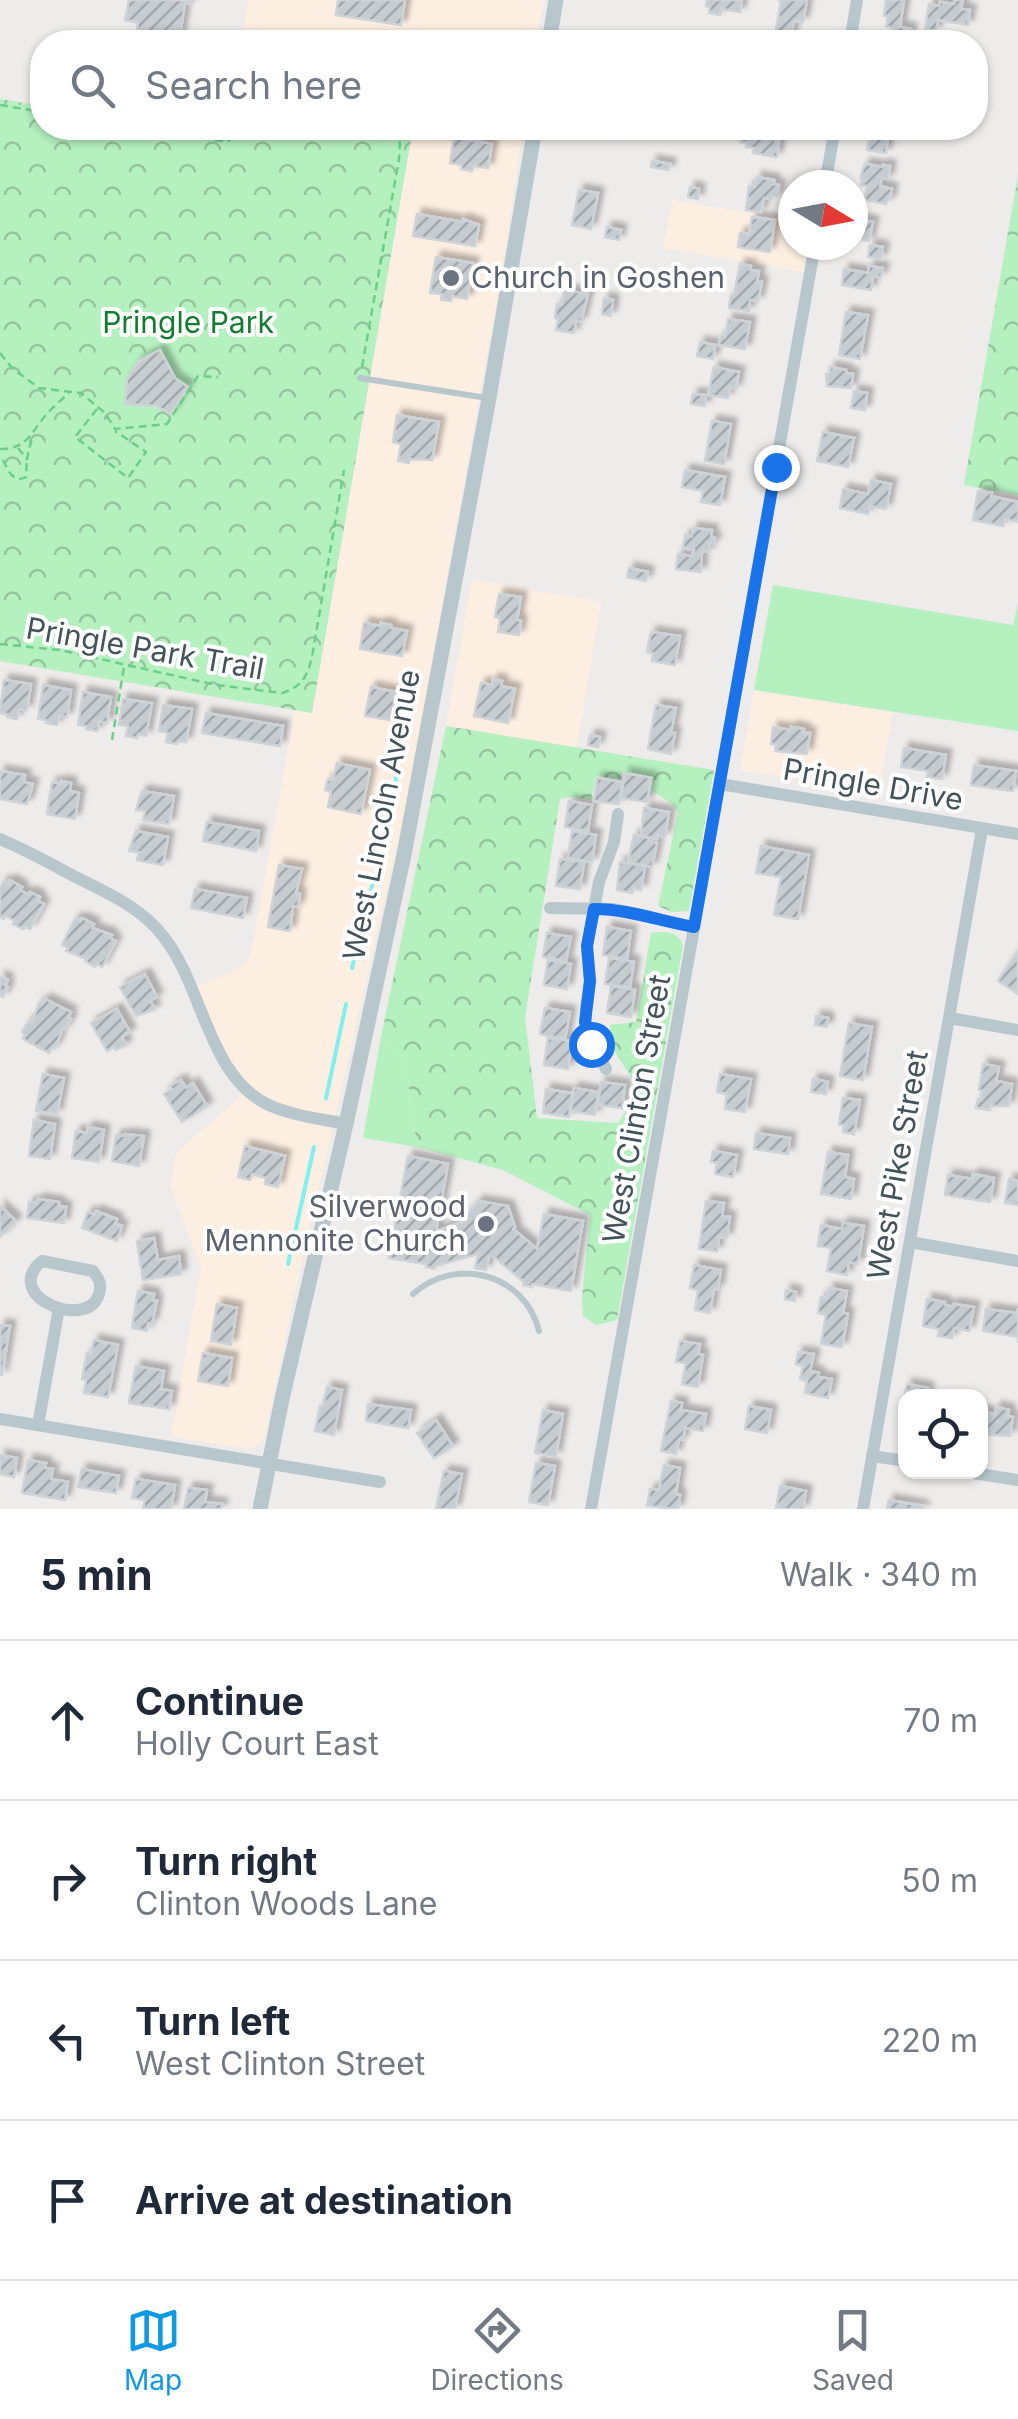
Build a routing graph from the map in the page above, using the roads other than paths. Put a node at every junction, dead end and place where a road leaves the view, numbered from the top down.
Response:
1 (556, 0) edge
2 (857, 0) edge
3 (550, 30) edge
4 (852, 30) edge
5 (533, 140) edge
6 (833, 140) edge
7 (828, 170) edge
8 (812, 260) edge
9 (360, 378) road end
10 (489, 398) junction
11 (720, 784) junction
12 (618, 814) dead end
13 (982, 830) junction
14 (1018, 834) edge
15 (0, 839) edge
16 (550, 908) dead end
17 (594, 909) junction
18 (694, 927) junction
19 (950, 1018) junction
20 (1018, 1030) edge
21 (606, 1069) dead end
22 (346, 1124) junction
23 (910, 1242) junction
24 (1018, 1261) edge
25 (412, 1294) dead end
26 (60, 1308) junction
27 (539, 1330) dead end
28 (0, 1419) edge
29 (38, 1425) junction
30 (872, 1456) junction
31 (898, 1460) edge
32 (268, 1463) junction
33 (988, 1475) edge
34 (1018, 1480) edge
35 (380, 1482) dead end
36 (260, 1509) edge
37 (591, 1509) edge
38 (863, 1509) edge

1 - 3 street
2 - 4 street
5 - 10 street, West Lincoln Avenue
6 - 7 street
8 - 11 street, West Clinton Street
9 - 10 lane
10 - 22 street, West Lincoln Avenue
11 - 13 street, Pringle Drive
11 - 18 street, West Clinton Street
12 - 17 street
13 - 14 street, Pringle Drive
13 - 19 street, West Pike Street
15 - 22 street
16 - 17 street
17 - 18 street
17 - 21 street
18 - 37 street, West Clinton Street
19 - 20 street
19 - 23 street, West Pike Street
22 - 32 street, West Lincoln Avenue
23 - 24 street
23 - 30 street, West Pike Street
25 - 27 lane
26 - 26 street
26 - 29 street
28 - 29 street
29 - 32 street
30 - 31 street
30 - 38 street, West Pike Street
32 - 35 street
32 - 36 street, West Lincoln Avenue
33 - 34 street

